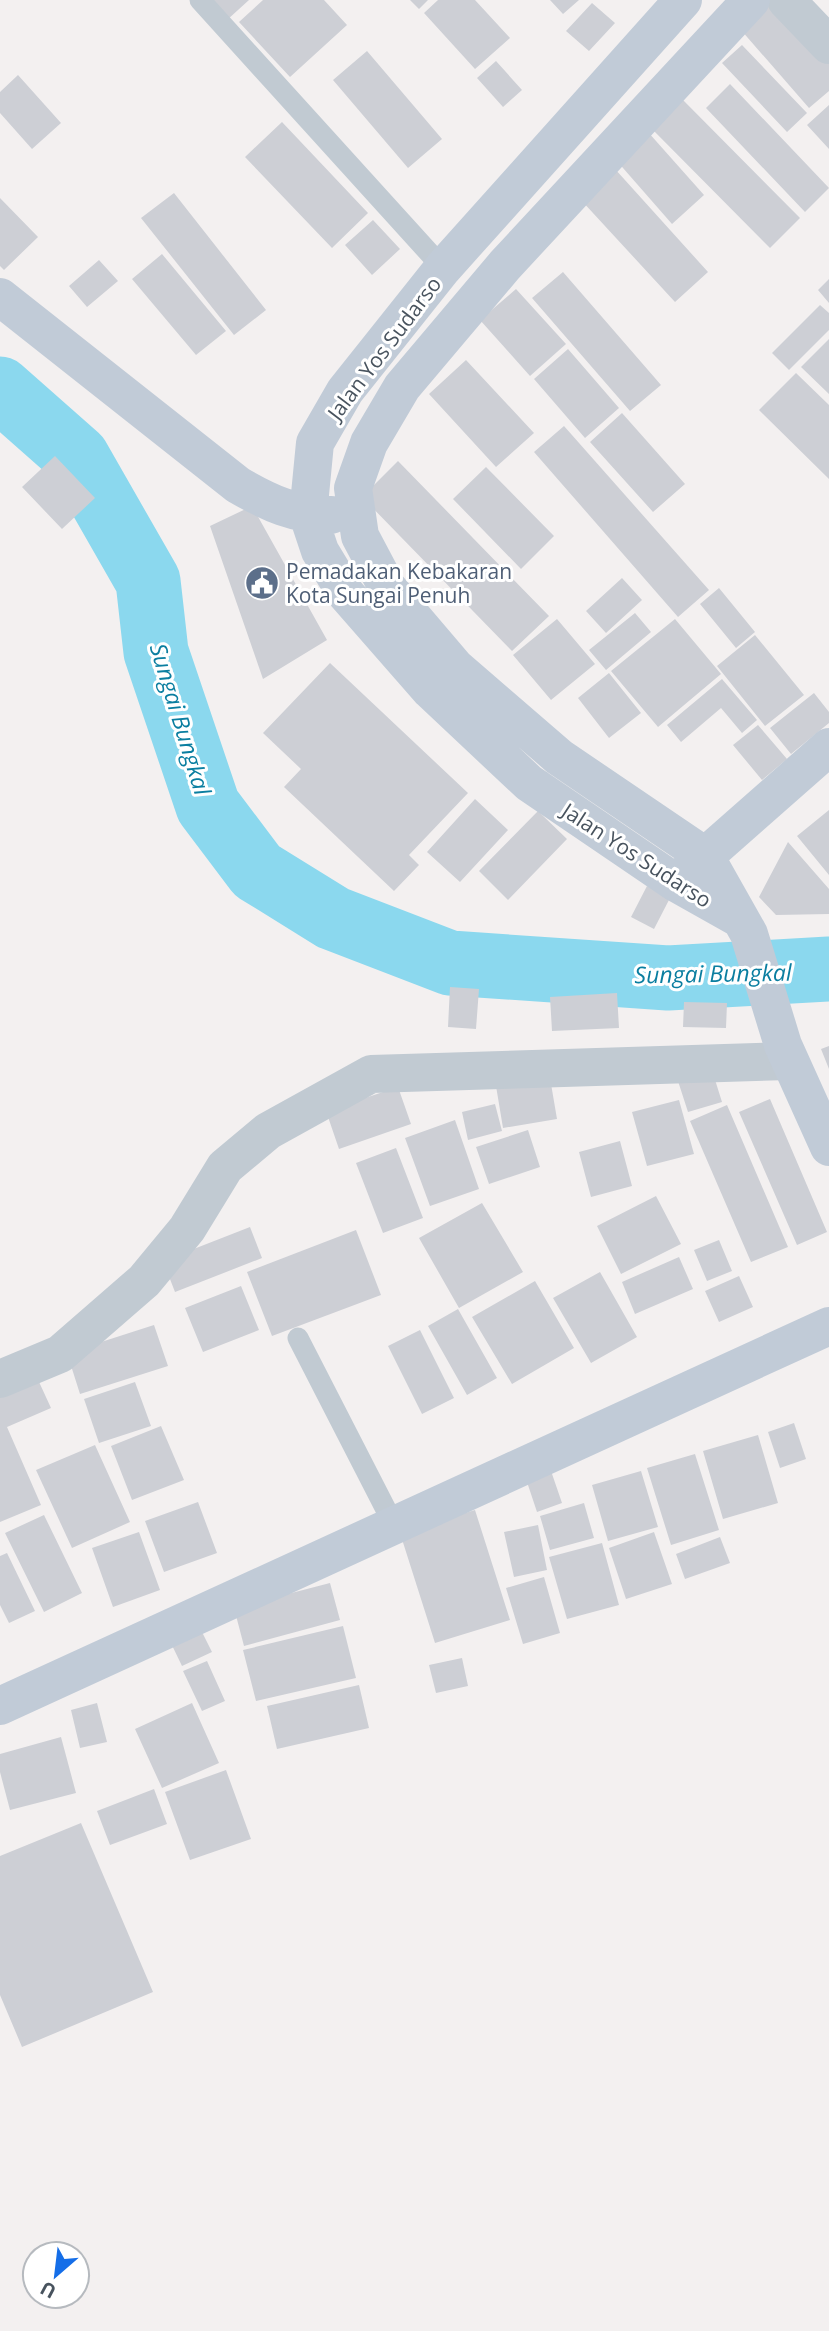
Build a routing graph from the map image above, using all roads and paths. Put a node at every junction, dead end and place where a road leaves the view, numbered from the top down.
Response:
1 (200, 0) edge
2 (683, 0) edge
3 (751, 0) edge
4 (786, 0) edge
5 (829, 45) edge
6 (443, 268) junction
7 (0, 297) edge
8 (308, 515) junction
9 (357, 515) junction
10 (829, 747) edge
11 (705, 856) junction
12 (676, 883) junction
13 (745, 927) junction
14 (786, 1053) junction
15 (829, 1147) edge
16 (829, 1326) edge
17 (298, 1338) dead end
18 (0, 1379) edge
19 (394, 1527) junction
20 (0, 1706) edge

1 - 6 lane
2 - 6 main road, Jalan Yos Sudarso
3 - 9 main road, Jalan Yos Sudarso
4 - 5 street
6 - 8 main road, Jalan Yos Sudarso
7 - 8 main road
8 - 9 main road
8 - 12 main road, Jalan Yos Sudarso
9 - 11 main road, Jalan Yos Sudarso
10 - 11 main road
11 - 12 main road
11 - 13 main road, Jalan Yos Sudarso
12 - 13 main road, Jalan Yos Sudarso
13 - 14 main road
14 - 15 main road
14 - 18 street
16 - 19 main road
17 - 19 lane
19 - 20 main road

